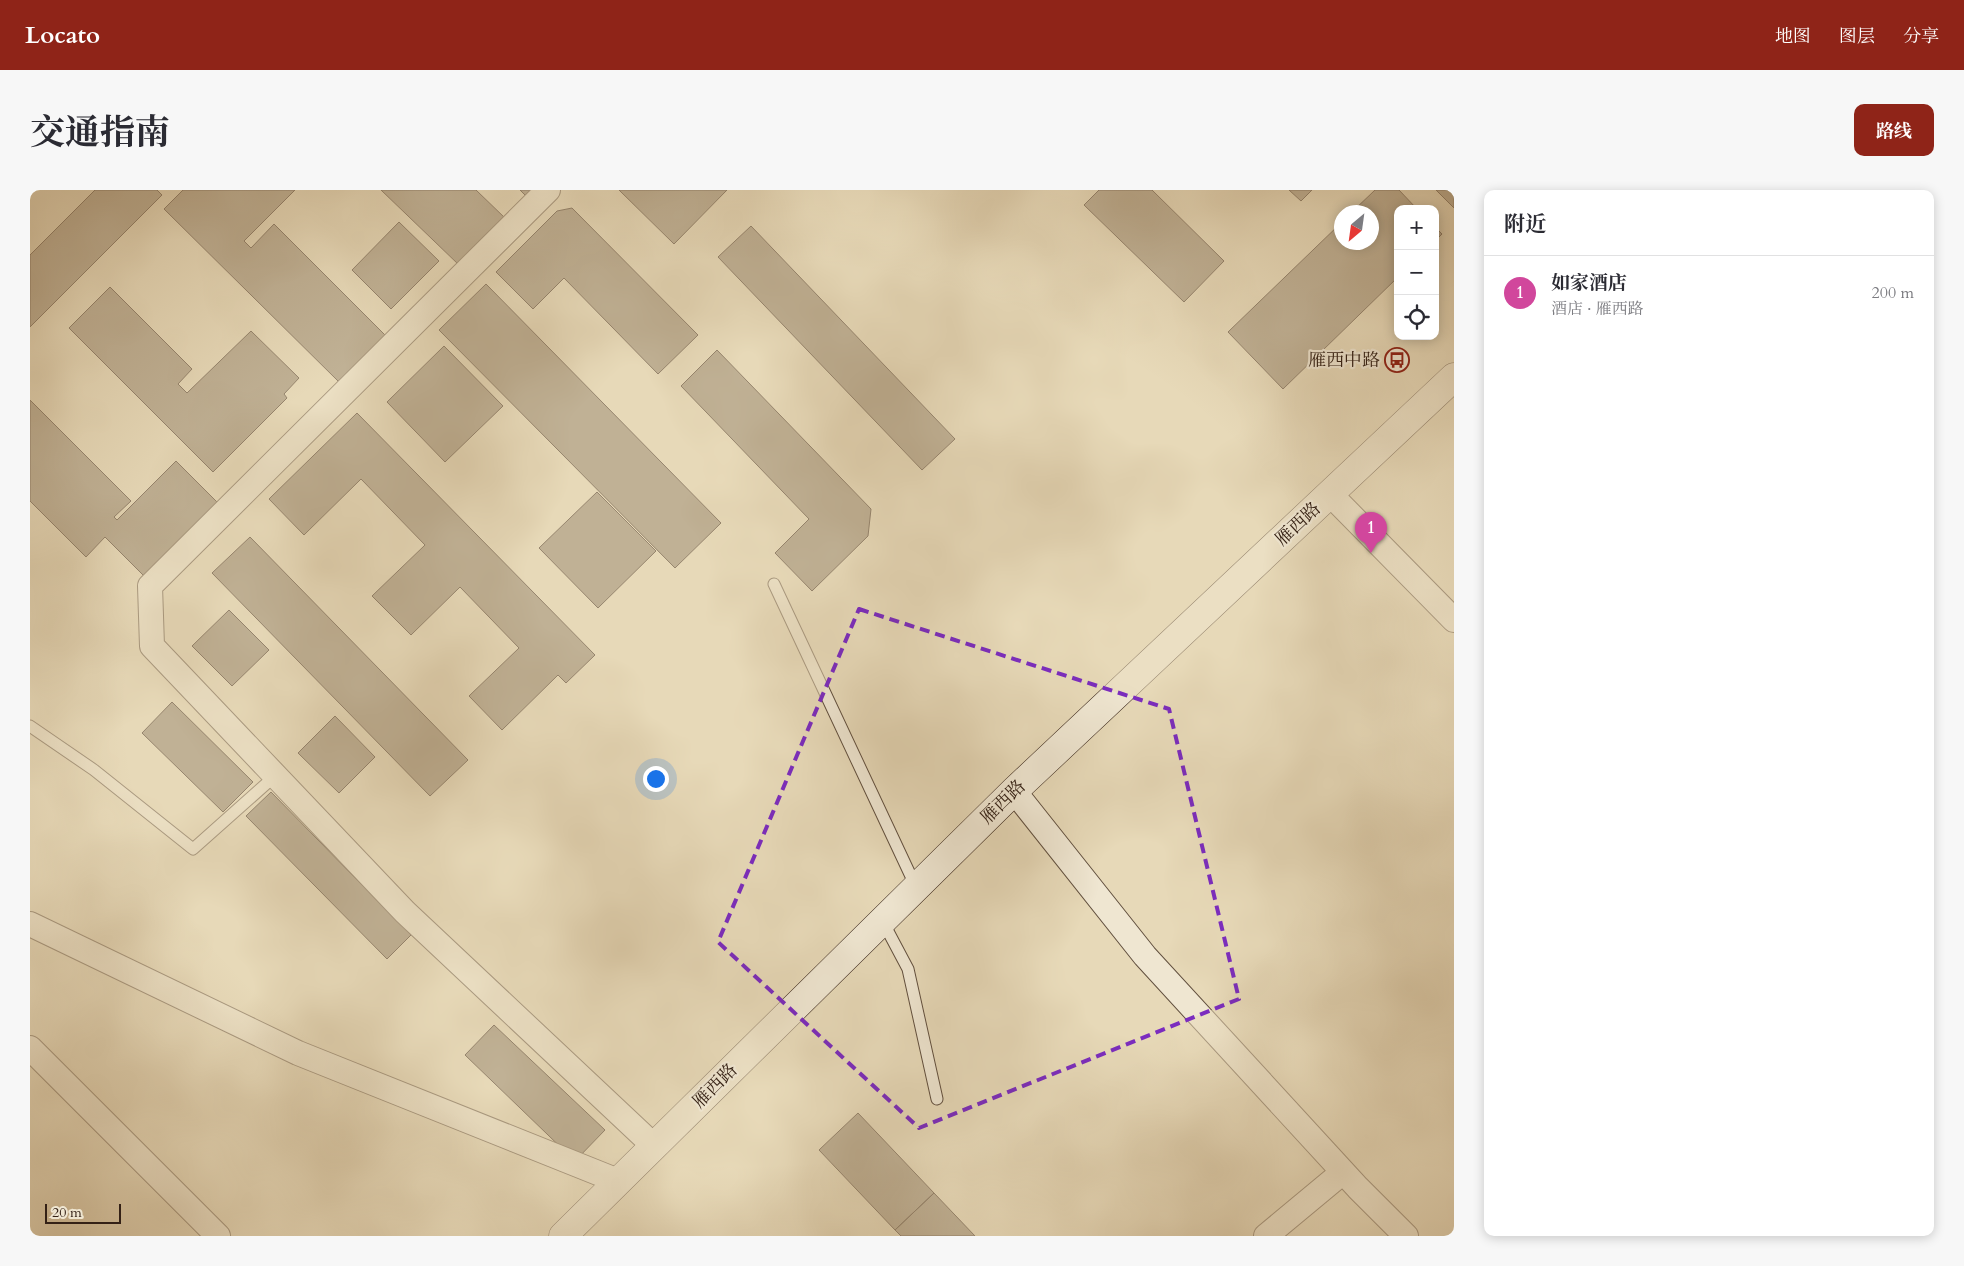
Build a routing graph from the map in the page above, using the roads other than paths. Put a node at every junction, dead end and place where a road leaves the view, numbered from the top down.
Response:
1 (548, 190) edge
2 (1454, 377) edge
3 (1330, 494) junction
4 (774, 584) dead end
5 (1454, 620) edge
6 (30, 726) edge
7 (275, 776) junction
8 (1014, 791) junction
9 (916, 887) junction
10 (882, 920) junction
11 (30, 924) edge
12 (30, 1048) edge
13 (937, 1099) dead end
14 (654, 1146) junction
15 (1344, 1172) junction
16 (618, 1181) junction
17 (218, 1236) edge
18 (563, 1236) edge
19 (1266, 1236) edge
20 (1406, 1236) edge

1 - 7 street
2 - 3 main road, 雁西路
3 - 5 street
3 - 8 main road, 雁西路
4 - 9 lane
6 - 7 lane
7 - 14 street
8 - 9 main road, 雁西路
8 - 15 street
9 - 10 main road, 雁西路
10 - 13 lane
10 - 14 main road, 雁西路
11 - 16 street
12 - 17 street
14 - 16 main road, 雁西路
15 - 19 street
15 - 20 street
16 - 18 main road, 雁西路

